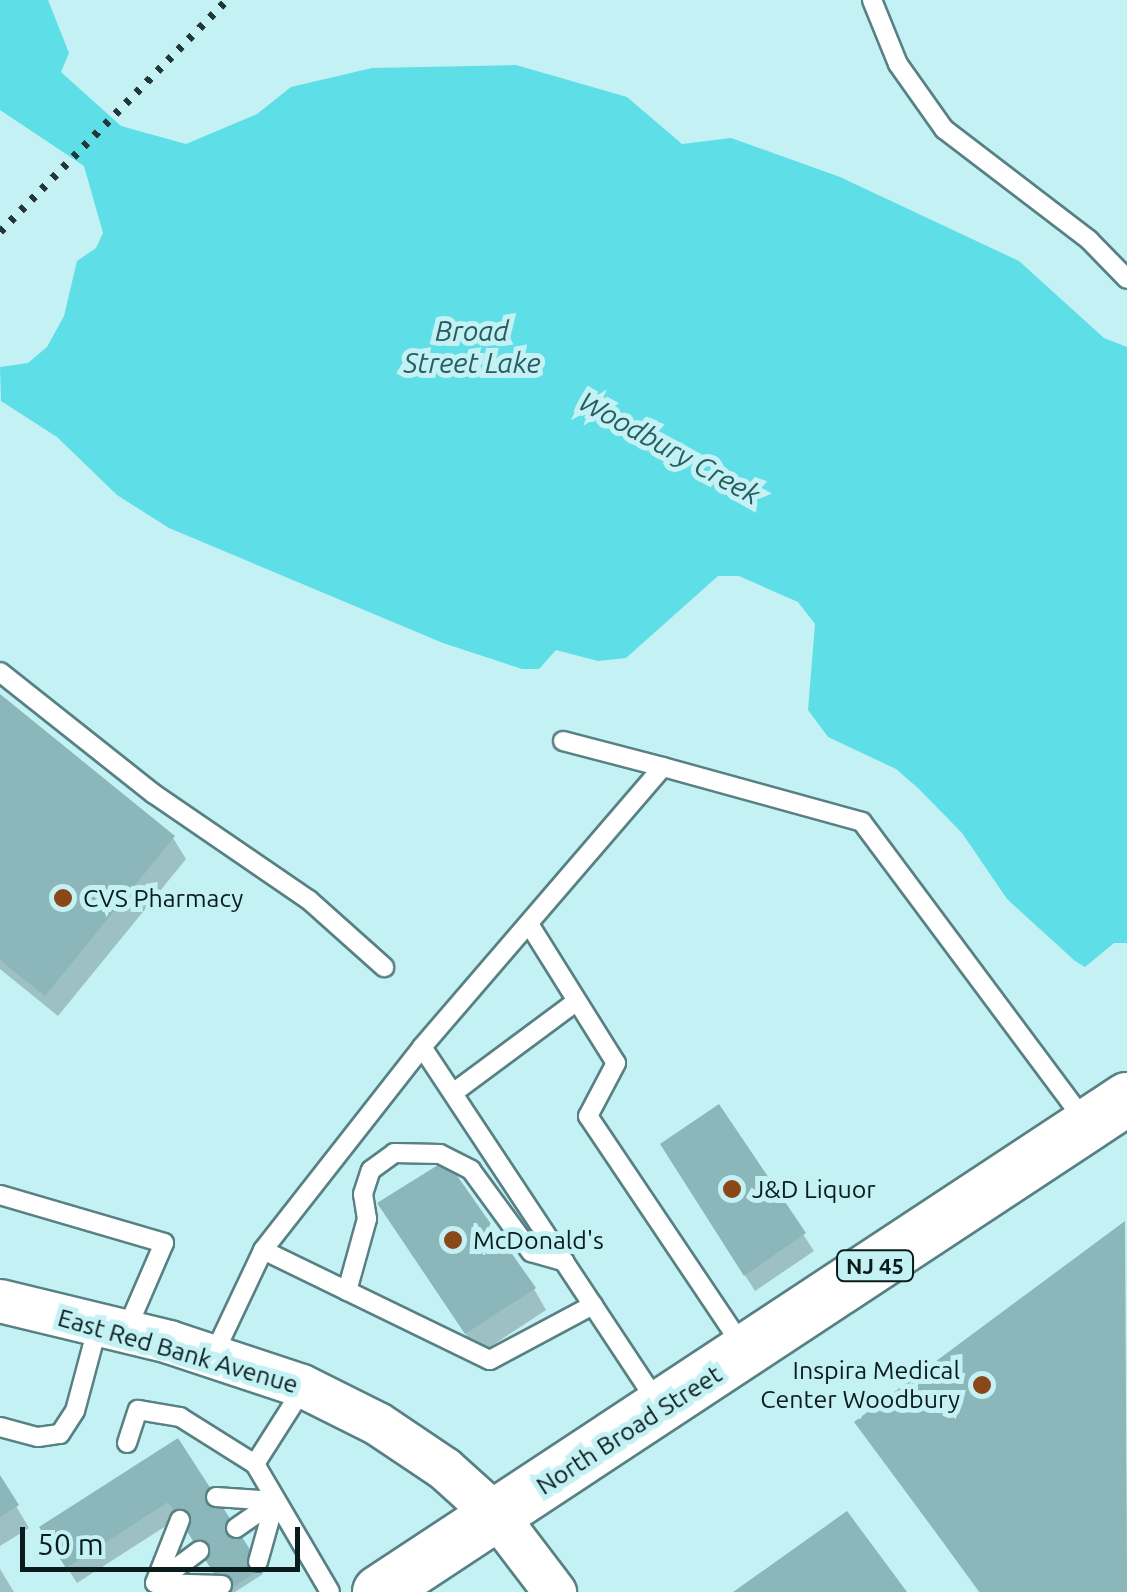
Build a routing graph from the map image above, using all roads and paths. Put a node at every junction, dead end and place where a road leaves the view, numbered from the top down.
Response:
1 (872, 0) edge
2 (1127, 279) edge
3 (0, 672) edge
4 (563, 741) dead end
5 (663, 768) junction
6 (529, 924) junction
7 (384, 967) dead end
8 (578, 1001) junction
9 (422, 1047) junction
10 (453, 1093) junction
11 (1107, 1112) edge
12 (0, 1195) edge
13 (263, 1250) junction
14 (564, 1262) junction
15 (347, 1291) junction
16 (0, 1301) edge
17 (593, 1305) junction
18 (112, 1328) junction
19 (747, 1352) junction
20 (213, 1356) junction
21 (304, 1386) junction
22 (662, 1409) junction
23 (0, 1427) edge
24 (127, 1443) dead end
25 (255, 1464) junction
26 (216, 1497) dead end
27 (275, 1502) junction
28 (497, 1516) junction
29 (180, 1520) dead end
30 (236, 1528) dead end
31 (199, 1551) dead end
32 (258, 1562) dead end
33 (222, 1586) dead end
34 (152, 1589) edge
35 (330, 1592) edge
36 (379, 1592) edge
37 (555, 1592) edge

1 - 2 lane
3 - 7 lane
4 - 5 lane
5 - 6 lane
5 - 11 lane
6 - 8 lane
6 - 9 lane
8 - 10 lane
8 - 19 lane
9 - 10 lane
9 - 13 lane
10 - 14 lane
11 - 19 main road, North Broad Street / NJ 45
12 - 18 lane
13 - 15 lane
13 - 20 lane
14 - 15 lane
14 - 17 lane
15 - 17 lane
16 - 18 street, East Red Bank Avenue
17 - 22 lane
18 - 20 street, East Red Bank Avenue
18 - 23 lane
19 - 22 main road, North Broad Street / NJ 45
20 - 21 street, East Red Bank Avenue
21 - 25 lane
21 - 28 street, East Red Bank Avenue
22 - 28 main road, North Broad Street / NJ 45
24 - 25 lane
25 - 27 lane
26 - 27 lane
27 - 30 lane
27 - 32 lane
27 - 35 lane
28 - 36 main road, North Broad Street / NJ 45
28 - 37 street, East Red Bank Avenue
29 - 34 lane
31 - 34 lane
33 - 34 lane

